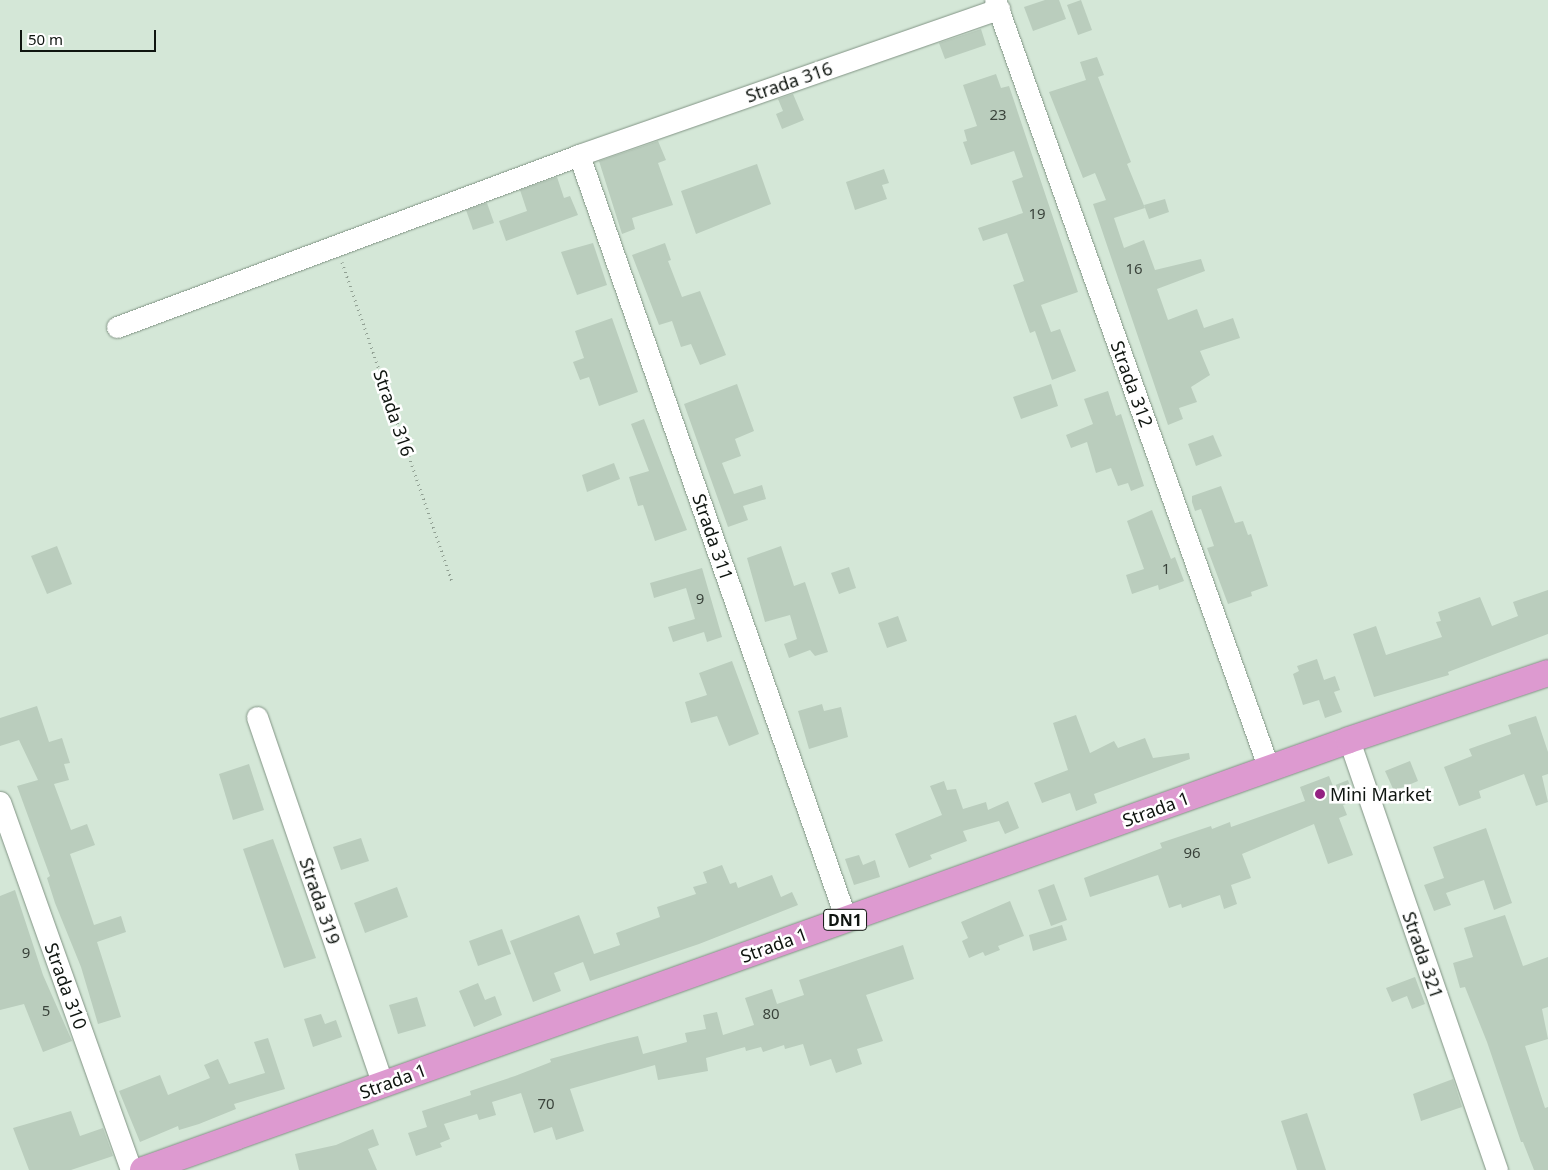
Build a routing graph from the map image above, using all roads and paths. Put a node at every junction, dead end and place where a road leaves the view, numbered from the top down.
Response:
1 (997, 5) edge
2 (579, 155) junction
3 (336, 245) junction
4 (117, 327) dead end
5 (452, 581) dead end
6 (1548, 673) edge
7 (257, 717) dead end
8 (1350, 740) junction
9 (1269, 769) junction
10 (0, 802) edge
11 (846, 919) junction
12 (383, 1084) junction
13 (132, 1170) edge
14 (143, 1170) edge
15 (1497, 1170) edge

1 - 2 street, Strada 316
1 - 9 street, Strada 312
2 - 3 street, Strada 316
2 - 11 street, Strada 311
3 - 4 street, Strada 316
3 - 5 path, Strada 316
6 - 8 main road, Strada 1 / DN1
7 - 12 street, Strada 319
8 - 9 main road, Strada 1 / DN1
8 - 15 street, Strada 321
9 - 11 main road, Strada 1 / DN1
10 - 13 street, Strada 310
11 - 12 main road, Strada 1 / DN1
12 - 14 main road, Strada 1 / DN1

